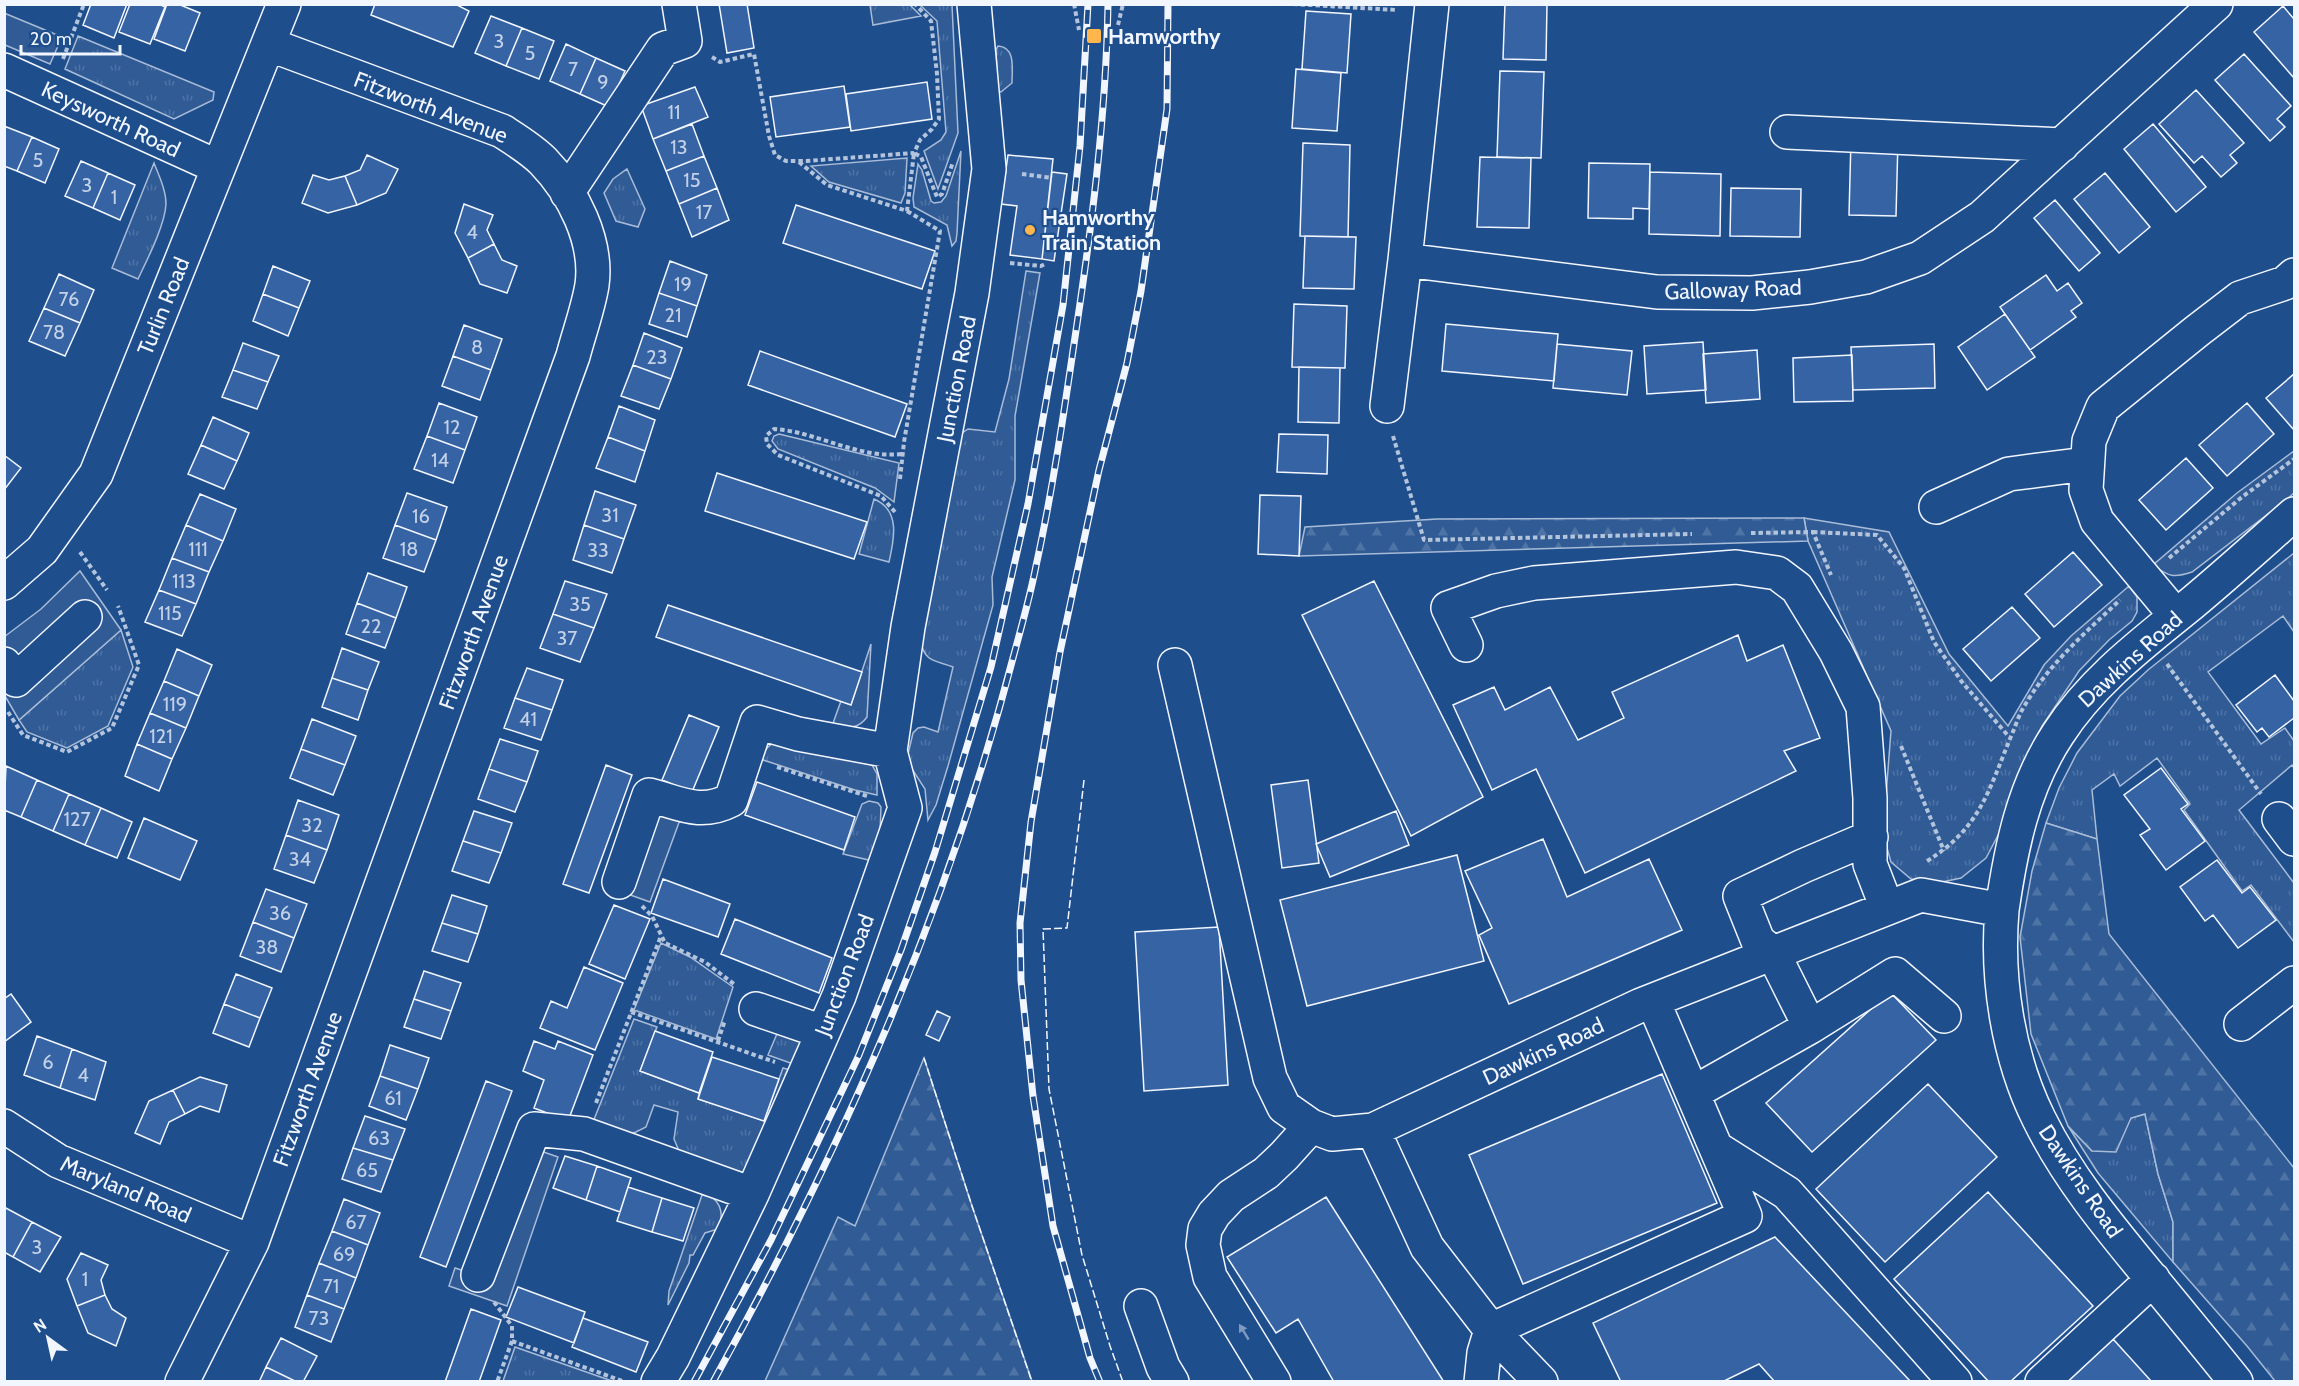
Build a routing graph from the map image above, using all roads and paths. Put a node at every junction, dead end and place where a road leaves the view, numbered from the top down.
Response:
1 (84, 4) edge
2 (284, 4) edge
3 (679, 4) edge
4 (915, 4) edge
5 (974, 4) edge
6 (1074, 4) edge
7 (1123, 4) edge
8 (1293, 4) edge
9 (2216, 4) edge
10 (1431, 8) edge
11 (1118, 25) dead end
12 (1079, 30) dead end
13 (685, 41) junction
14 (268, 44) junction
15 (4, 70) edge
16 (50, 91) junction
17 (986, 128) junction
18 (1787, 132) dead end
19 (2062, 144) junction
20 (914, 153) junction
21 (798, 161) junction
22 (218, 167) junction
23 (567, 193) junction
24 (907, 211) junction
25 (1405, 260) junction
26 (2295, 275) edge
27 (1388, 406) dead end
28 (903, 454) junction
29 (2086, 464) junction
30 (898, 489) dead end
31 (897, 501) dead end
32 (1936, 507) dead end
33 (896, 512) junction
34 (2295, 514) edge
35 (897, 519) dead end
36 (61, 524) junction
37 (1814, 532) dead end
38 (4, 584) edge
39 (108, 591) dead end
40 (114, 600) dead end
41 (2176, 616) junction
42 (85, 617) dead end
43 (2149, 638) junction
44 (1466, 645) dead end
45 (4, 664) edge
46 (1175, 665) dead end
47 (4, 706) edge
48 (2010, 738) dead end
49 (890, 751) junction
50 (745, 756) junction
51 (876, 798) dead end
52 (2287, 829) edge
53 (1870, 837) junction
54 (618, 882) joint
55 (1887, 908) junction
56 (2002, 910) junction
57 (661, 936) junction
58 (1773, 953) junction
59 (2295, 983) edge
60 (1653, 1001) junction
61 (756, 1009) joint
62 (631, 1012) junction
63 (1944, 1016) dead end
64 (2241, 1024) dead end
65 (1810, 1027) junction
66 (823, 1032) junction
67 (778, 1063) dead end
68 (1693, 1094) junction
69 (4, 1126) edge
70 (1311, 1126) junction
71 (1373, 1130) junction
72 (584, 1134) junction
73 (1716, 1148) junction
74 (752, 1194) junction
75 (252, 1242) junction
76 (478, 1275) joint
77 (2153, 1280) junction
78 (1141, 1306) dead end
79 (1491, 1330) junction
80 (512, 1341) junction
81 (182, 1382) edge
82 (497, 1382) edge
83 (625, 1382) edge
84 (658, 1382) edge
85 (1172, 1382) edge
86 (1274, 1382) edge
87 (1481, 1382) edge
88 (1541, 1382) edge
89 (1955, 1382) edge
90 (2042, 1382) edge
91 (2236, 1382) edge

1 - 16 path
2 - 14 street, Turlin Road
3 - 13 street
4 - 20 path
5 - 17 street, Junction Road
6 - 12 path
7 - 11 path
8 - 10 path
9 - 19 street, Galloway Road
10 - 25 street
13 - 21 path
13 - 23 street
14 - 22 street, Turlin Road
14 - 23 street, Fitzworth Avenue
15 - 16 street, Keysworth Road
16 - 22 street, Keysworth Road
17 - 20 path
17 - 49 street, Junction Road
18 - 19 street
19 - 25 street, Galloway Road
20 - 21 path
20 - 24 path
21 - 24 path
22 - 36 street, Turlin Road
23 - 75 street, Fitzworth Avenue
24 - 28 path
25 - 27 street
26 - 29 street
28 - 30 path
28 - 33 path
29 - 32 street
29 - 41 street
31 - 33 path
33 - 35 path
34 - 41 street, Dawkins Road
36 - 38 street, Turlin Road
36 - 39 path
37 - 48 path
40 - 47 path
41 - 43 street, Dawkins Road
42 - 45 street
43 - 52 path
43 - 56 street, Dawkins Road
44 - 53 street
46 - 70 street
49 - 50 street
49 - 66 street, Junction Road
50 - 51 path
50 - 54 street
53 - 55 street
53 - 58 street
54 - 57 path
55 - 56 street, Dawkins Road
55 - 58 street, Dawkins Road
56 - 77 street, Dawkins Road
57 - 61 path
57 - 62 path
58 - 60 street, Dawkins Road
58 - 65 street
59 - 64 street
60 - 68 street
60 - 71 street, Dawkins Road
61 - 66 street
62 - 67 path
62 - 72 path
63 - 65 street
65 - 68 street
66 - 74 street, Junction Road
68 - 73 street
69 - 75 street, Maryland Road
70 - 71 street, Dawkins Road
86 -> 70 street
71 - 79 street
72 - 74 street
72 - 76 street
73 - 79 street
73 - 89 street
74 - 84 street, Junction Road
75 - 81 street, Fitzworth Avenue
76 - 80 path
77 - 90 street
77 - 91 street, Dawkins Road
78 - 85 street
79 - 87 street
79 - 88 street
80 - 82 path
80 - 83 path

